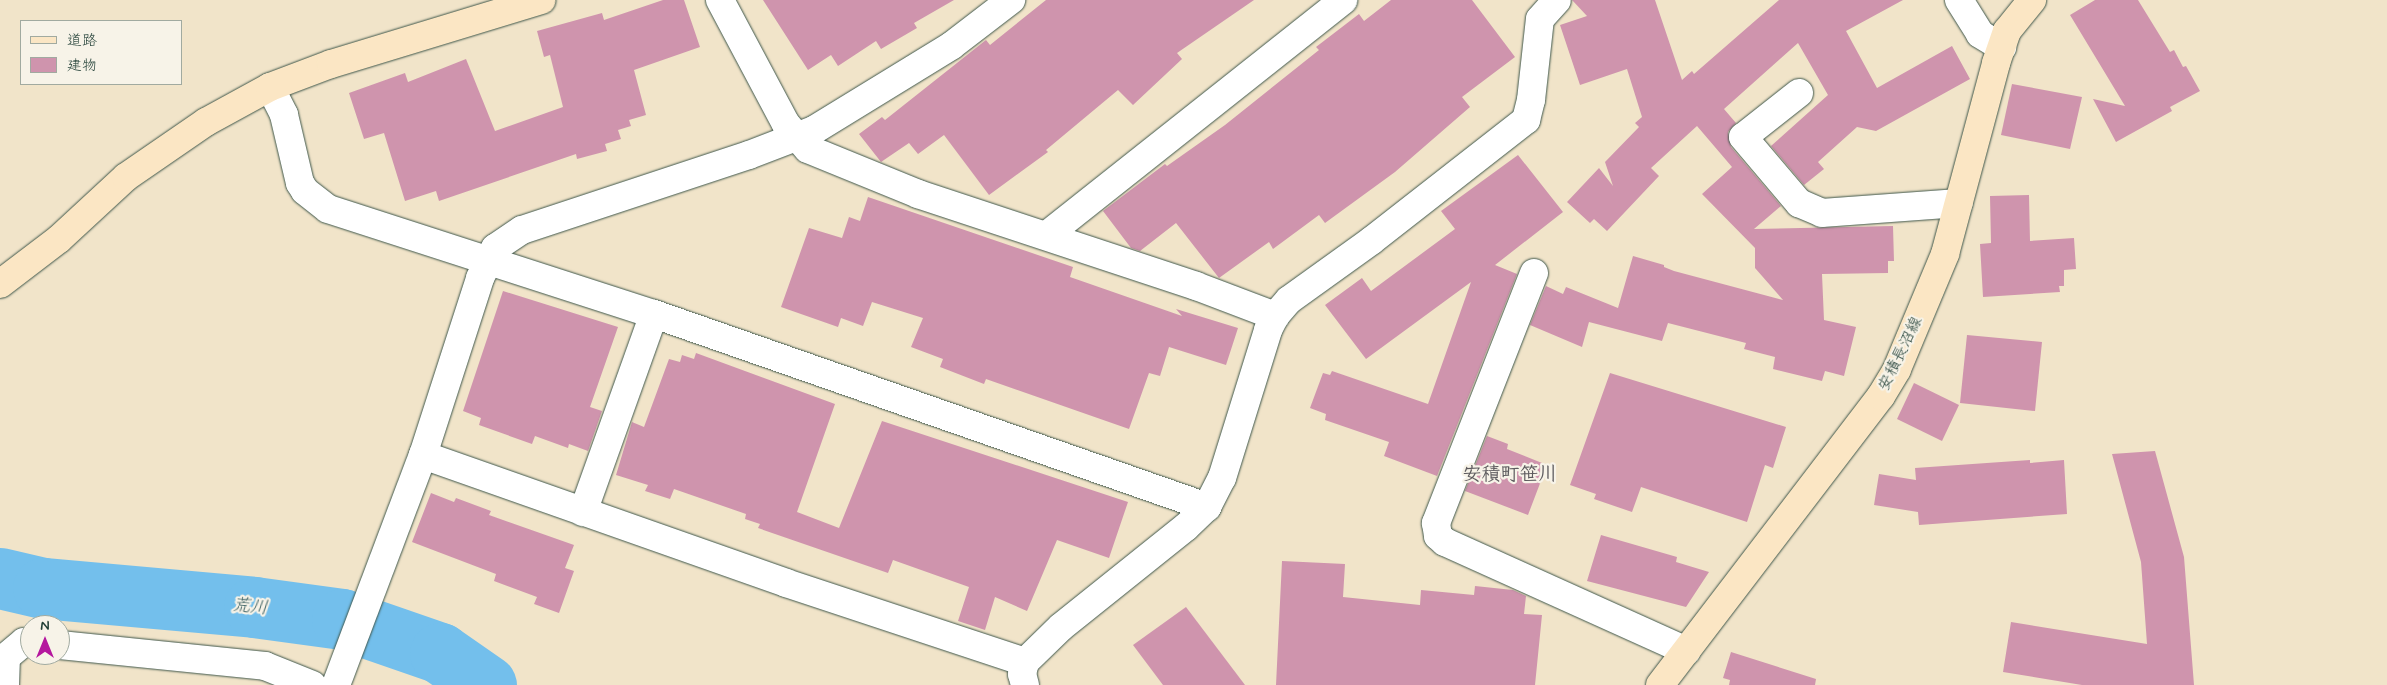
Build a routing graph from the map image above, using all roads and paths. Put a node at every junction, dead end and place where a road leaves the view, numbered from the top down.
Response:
1 (541, 0) edge
2 (720, 0) edge
3 (1011, 0) edge
4 (1343, 0) edge
5 (1557, 0) edge
6 (1959, 0) edge
7 (2032, 0) edge
8 (2002, 47) junction
9 (270, 88) junction
10 (1800, 93) dead end
11 (795, 138) junction
12 (1959, 203) junction
13 (1047, 236) junction
14 (488, 260) junction
15 (1534, 273) dead end
16 (0, 284) edge
17 (654, 314) junction
18 (1275, 316) junction
19 (423, 456) junction
20 (1207, 507) junction
21 (583, 512) junction
22 (20, 645) edge
23 (70, 646) edge
24 (1686, 652) junction
25 (1025, 674) edge
26 (4, 685) edge
27 (312, 685) edge
28 (336, 685) edge
29 (1660, 685) edge

1 - 9 main road
2 - 11 street
3 - 11 street
4 - 13 street
5 - 18 street
6 - 8 street
7 - 8 main road, 安積長沼線
8 - 12 main road, 安積長沼線
9 - 14 street
9 - 16 main road
10 - 12 street
11 - 13 street
11 - 14 street
12 - 24 main road, 安積長沼線
13 - 18 street
14 - 17 street
14 - 19 street
15 - 24 street
17 - 20 street
17 - 21 street
18 - 20 street
19 - 21 street
19 - 28 street
20 - 25 street
21 - 25 street
22 - 26 street
23 - 27 street
24 - 29 main road, 安積長沼線

